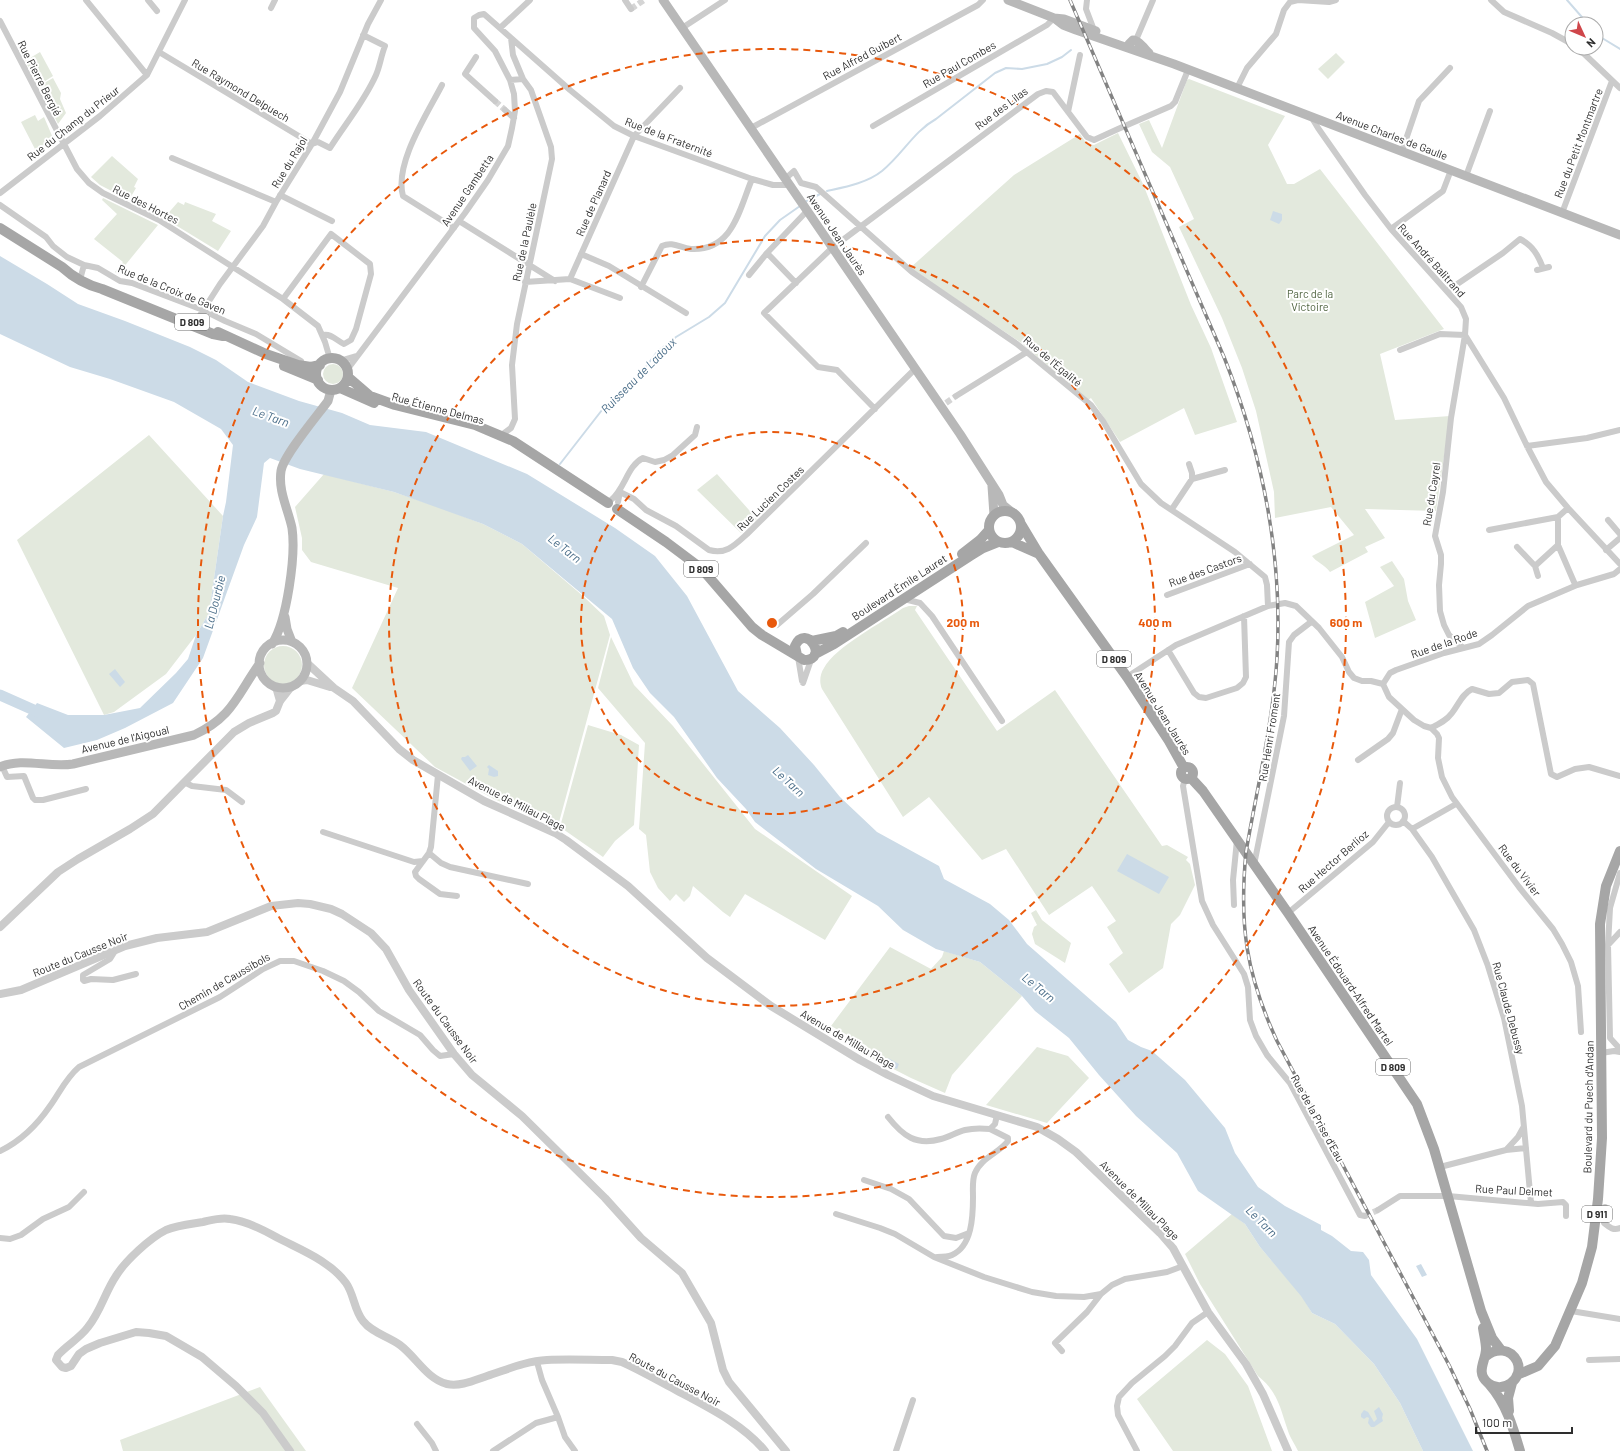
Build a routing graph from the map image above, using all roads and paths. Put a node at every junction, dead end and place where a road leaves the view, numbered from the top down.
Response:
1 (86, 0) edge
2 (148, 0) edge
3 (185, 0) edge
4 (275, 0) edge
5 (381, 0) edge
6 (530, 0) edge
7 (625, 0) edge
8 (663, 0) edge
9 (725, 0) edge
10 (983, 0) edge
11 (1008, 0) edge
12 (1087, 0) edge
13 (1153, 0) edge
14 (1336, 0) edge
15 (1490, 0) edge
16 (271, 8) dead end
17 (631, 9) dead end
18 (157, 11) dead end
19 (484, 14) joint
20 (1054, 18) junction
21 (0, 21) edge
22 (500, 28) junction
23 (682, 28) junction
24 (1094, 30) junction
25 (363, 35) junction
26 (511, 38) junction
27 (1564, 40) edge
28 (1134, 46) junction
29 (159, 52) junction
30 (1080, 55) dead end
31 (1586, 56) edge
32 (476, 57) dead end
33 (1450, 68) dead end
34 (1188, 70) junction
35 (147, 75) junction
36 (523, 79) junction
37 (510, 80) junction
38 (1612, 81) junction
39 (442, 85) dead end
40 (680, 88) dead end
41 (1237, 88) junction
42 (1620, 88) edge
43 (495, 101) tunnel mouth
44 (505, 110) tunnel mouth
45 (1490, 111) dead end
46 (1068, 112) junction
47 (514, 118) junction
48 (1312, 118) junction
49 (873, 126) dead end
50 (751, 128) junction
51 (634, 136) junction
52 (63, 144) junction
53 (312, 144) junction
54 (1402, 151) junction
55 (172, 158) dead end
56 (1450, 170) junction
57 (1466, 176) junction
58 (752, 179) junction
59 (787, 182) junction
60 (0, 193) edge
61 (280, 195) junction
62 (276, 202) junction
63 (0, 205) edge
64 (808, 212) junction
65 (1562, 213) junction
66 (332, 221) dead end
67 (459, 221) junction
68 (861, 226) junction
69 (2, 228) edge
70 (454, 228) junction
71 (1391, 229) junction
72 (1620, 236) edge
73 (832, 248) junction
74 (767, 253) junction
75 (581, 254) junction
76 (84, 265) junction
77 (529, 265) junction
78 (233, 266) junction
79 (62, 267) junction
80 (1543, 268) dead end
81 (749, 275) dead end
82 (81, 276) junction
83 (570, 279) junction
84 (555, 281) junction
85 (525, 282) junction
86 (796, 283) junction
87 (642, 286) junction
88 (102, 289) junction
89 (1447, 291) junction
90 (620, 298) dead end
91 (283, 299) junction
92 (203, 310) junction
93 (159, 312) junction
94 (686, 313) dead end
95 (195, 323) junction
96 (323, 335) junction
97 (1465, 335) junction
98 (223, 336) junction
99 (1400, 350) dead end
100 (1027, 352) junction
101 (266, 354) junction
102 (356, 356) junction
103 (330, 359) junction
104 (301, 361) dead end
105 (340, 361) junction
106 (320, 365) junction
107 (915, 369) junction
108 (347, 374) junction
109 (318, 380) junction
110 (335, 389) junction
111 (956, 396) tunnel mouth
112 (875, 409) junction
113 (697, 427) dead end
114 (511, 428) junction
115 (1620, 430) edge
116 (496, 434) junction
117 (513, 441) junction
118 (1527, 446) junction
119 (530, 453) junction
120 (1189, 464) dead end
121 (1225, 470) dead end
122 (1192, 479) junction
123 (991, 483) junction
124 (615, 501) junction
125 (1568, 508) junction
126 (1172, 509) junction
127 (1013, 513) junction
128 (994, 515) junction
129 (1558, 517) junction
130 (1608, 520) dead end
131 (1021, 524) junction
132 (989, 530) junction
133 (1490, 530) dead end
134 (1620, 534) edge
135 (1620, 538) edge
136 (998, 542) junction
137 (1012, 542) junction
138 (866, 543) dead end
139 (1558, 544) junction
140 (1517, 547) dead end
141 (1606, 550) junction
142 (1039, 554) junction
143 (1250, 564) junction
144 (1620, 564) edge
145 (1535, 566) junction
146 (1620, 569) edge
147 (1538, 576) dead end
148 (1574, 582) dead end
149 (919, 590) junction
150 (1167, 595) dead end
151 (904, 599) junction
152 (920, 603) junction
153 (1268, 606) junction
154 (284, 614) junction
155 (1244, 616) junction
156 (1311, 622) junction
157 (777, 625) dead end
158 (773, 641) junction
159 (812, 641) junction
160 (292, 642) junction
161 (272, 644) junction
162 (796, 644) junction
163 (1464, 648) junction
164 (1168, 650) junction
165 (797, 656) junction
166 (814, 656) junction
167 (260, 663) junction
168 (307, 663) junction
169 (1127, 677) junction
170 (265, 679) junction
171 (300, 681) junction
172 (1383, 684) junction
173 (276, 687) junction
174 (291, 687) junction
175 (334, 688) junction
176 (239, 696) junction
177 (280, 701) junction
178 (1402, 709) junction
179 (1002, 721) dead end
180 (1431, 728) junction
181 (1358, 760) dead end
182 (1, 767) edge
183 (438, 775) junction
184 (1620, 776) edge
185 (1188, 778) junction
186 (184, 782) junction
187 (1400, 783) dead end
188 (86, 789) dead end
189 (242, 802) dead end
190 (1456, 804) junction
191 (1397, 807) junction
192 (1389, 822) junction
193 (1403, 822) junction
194 (1412, 829) junction
195 (323, 832) dead end
196 (1237, 840) junction
197 (1620, 851) edge
198 (429, 853) junction
199 (423, 861) junction
200 (1254, 865) junction
201 (1620, 873) edge
202 (528, 884) dead end
203 (457, 896) dead end
204 (1234, 905) dead end
205 (1288, 913) junction
206 (0, 927) edge
207 (1609, 929) junction
208 (1620, 932) edge
209 (1608, 945) junction
210 (115, 950) junction
211 (136, 974) dead end
212 (0, 994) edge
213 (1581, 1032) dead end
214 (1620, 1049) edge
215 (1620, 1052) edge
216 (1601, 1053) junction
217 (454, 1054) junction
218 (997, 1115) junction
219 (888, 1117) dead end
220 (1524, 1127) junction
221 (990, 1129) junction
222 (1526, 1148) junction
223 (1506, 1150) junction
224 (0, 1151) edge
225 (1440, 1167) junction
226 (864, 1180) dead end
227 (84, 1192) dead end
228 (1448, 1196) junction
229 (1531, 1203) junction
230 (1605, 1207) dead end
231 (1378, 1210) tunnel mouth
232 (836, 1214) dead end
233 (1365, 1216) dead end
234 (1566, 1216) dead end
235 (1620, 1228) edge
236 (969, 1232) junction
237 (0, 1238) edge
238 (934, 1257) junction
239 (1183, 1266) junction
240 (1102, 1294) junction
241 (1481, 1311) junction
242 (1571, 1311) junction
243 (1208, 1312) junction
244 (1620, 1319) edge
245 (1501, 1350) junction
246 (1062, 1351) dead end
247 (1486, 1356) junction
248 (1547, 1356) junction
249 (1620, 1359) edge
250 (1516, 1360) junction
251 (1589, 1360) dead end
252 (537, 1362) junction
253 (1514, 1379) junction
254 (1489, 1384) junction
255 (913, 1400) dead end
256 (558, 1417) junction
257 (1510, 1417) junction
258 (417, 1424) dead end
259 (290, 1451) edge
260 (436, 1451) edge
261 (493, 1451) edge
262 (575, 1451) edge
263 (765, 1451) edge
264 (786, 1451) edge
265 (896, 1451) edge
266 (1137, 1451) edge
267 (1288, 1451) edge
268 (1520, 1451) edge

1 - 35 street
2 - 18 street
3 - 29 street, Rue du Champ du Prieur
4 - 16 street
5 - 25 street, Rue du Rajol
6 - 22 street
7 - 17 street
8 - 23 main road, Avenue Jean Jaurès
9 - 23 street
10 - 50 street, Rue Alfred Guibert
11 - 20 main road
12 - 24 street
13 - 28 street
14 - 41 street
15 - 27 street
19 - 22 street, Rue de la Fraternité
19 - 37 street, Avenue Gambetta
20 - 24 main road, Avenue Charles de Gaulle
20 - 28 main road
20 - 49 street, Rue Paul Combes
21 - 52 street, Rue Pierre Bergié
22 - 26 street, Rue de la Fraternité
23 - 50 main road, Avenue Jean Jaurès
24 - 28 main road, Avenue Charles de Gaulle
25 - 53 street, Rue du Rajol
25 - 53 street, Rue Raymond Delpuech
26 - 36 street, Rue de la Paulèle
26 - 51 street, Rue de la Fraternité
28 - 34 main road, Avenue Charles de Gaulle
29 - 35 street, Rue du Champ du Prieur
29 - 53 street, Rue Raymond Delpuech
30 - 46 street
31 - 38 street
32 - 43 street
33 - 54 street
34 - 41 main road, Avenue Charles de Gaulle
34 - 46 street, Rue des Lilas
35 - 52 street, Rue du Champ du Prieur
36 - 37 street
36 - 77 street, Rue de la Paulèle
37 - 47 street, Avenue Gambetta
38 - 42 street
38 - 65 street, Rue du Petit Montmartre
39 - 70 street
40 - 51 street, Rue de Planard
41 - 48 main road, Avenue Charles de Gaulle
44 - 47 street
45 - 57 street
46 - 68 street, Rue des Lilas
47 - 67 street, Avenue Gambetta
48 - 54 main road, Avenue Charles de Gaulle
48 - 71 street, Rue André Balitrand
50 - 59 main road, Avenue Jean Jaurès
51 - 58 street, Rue de la Fraternité
51 - 75 street, Rue de Planard
52 - 60 street, Rue du Champ du Prieur
52 - 78 street, Rue des Hortes
53 - 61 street, Rue du Rajol
54 - 56 main road, Avenue Charles de Gaulle
55 - 62 street
56 - 57 main road, Avenue Charles de Gaulle
56 - 71 street
57 - 65 main road, Avenue Charles de Gaulle
58 - 59 street, Rue de la Fraternité
58 - 87 street
59 - 64 main road, Avenue Jean Jaurès
59 - 68 street, Rue de l'Égalité
61 - 62 street, Rue du Rajol
61 - 66 street
62 - 78 street, Rue du Rajol
63 - 76 street, Rue de la Croix de Gaven
64 - 73 main road, Avenue Jean Jaurès
64 - 74 street
65 - 72 main road, Avenue Charles de Gaulle
67 - 70 street, Avenue Gambetta
67 - 77 street
68 - 73 street, Rue des Lilas
68 - 100 street, Rue de l'Égalité
69 - 79 main road, D 809
70 - 102 street, Avenue Gambetta
71 - 89 street, Rue André Balitrand
73 - 86 street, Rue des Lilas
73 - 107 main road, Avenue Jean Jaurès
74 - 81 street
74 - 86 street
75 - 83 street, Rue de Planard
75 - 87 street
76 - 82 street
76 - 92 street, Rue de la Croix de Gaven
77 - 84 street
77 - 85 street, Rue de la Paulèle
78 - 91 street, Rue des Hortes
78 - 92 street, Rue du Rajol
79 - 82 main road, D 809
79 - 88 main road, D 809
80 - 89 street
82 - 88 main road, D 809
83 - 84 street
83 - 90 street
84 - 85 street
85 - 114 street, Rue de la Paulèle
86 - 112 street, Rue des Lilas
87 - 94 street
88 - 93 main road, D 809
89 - 97 street, Rue André Balitrand
91 - 96 street, Rue des Hortes
91 - 96 street
92 - 95 street, Rue du Rajol
92 - 104 street, Rue de la Croix de Gaven
93 - 95 main road, D 809
93 - 98 main road, D 809
95 - 98 main road, D 809
96 - 103 street
97 - 99 street
97 - 118 street
97 - 163 street, Rue du Cayrel
98 - 101 main road, D 809
100 - 111 street
100 - 126 street, Rue de l'Égalité
101 - 106 main road, D 809
101 - 109 main road, D 809
102 - 105 street
102 - 108 street, Avenue Gambetta
103 - 105 main road
103 - 106 main road
105 - 108 main road
106 - 109 main road
107 - 112 street, Rue Lucien Costes
107 - 123 main road, Avenue Jean Jaurès
108 - 110 main road
108 - 116 main road, Rue Étienne Delmas / D 809
109 - 110 main road
110 - 119 main road, Rue Étienne Delmas / D 809
110 - 154 main road
112 - 124 street, Rue Lucien Costes
113 - 124 street
114 - 116 street
114 - 117 street, Rue de la Paulèle
115 - 118 street
116 - 117 main road, Rue Étienne Delmas / D 809
117 - 119 main road, Rue Étienne Delmas / D 809
118 - 125 street
119 - 124 main road, Rue Étienne Delmas / D 809
120 - 122 street
121 - 122 street
122 - 126 street
123 - 127 main road, Avenue Jean Jaurès
123 - 128 main road, Avenue Jean Jaurès
124 - 158 main road, Rue Étienne Delmas / D 809
125 - 129 street
125 - 141 street
126 - 143 street, Rue de l'Égalité
127 - 128 main road
127 - 131 main road
128 - 132 main road
129 - 133 street
129 - 139 street
130 - 134 street
131 - 137 main road
131 - 142 main road, D 809
132 - 136 main road
132 - 159 main road, Boulevard Émile Lauret / D 809
135 - 141 street
136 - 137 main road
136 - 149 main road, Boulevard Émile Lauret
137 - 142 main road
138 - 157 street
139 - 145 street
139 - 148 street
140 - 145 street
141 - 144 street
142 - 169 main road, Avenue Jean Jaurès / D 809
143 - 150 street, Rue des Castors
143 - 153 street, Rue de l'Égalité
145 - 147 street
146 - 163 street, Rue de la Rode
149 - 151 main road, Boulevard Émile Lauret
149 - 152 street
151 - 152 street
151 - 166 main road, Boulevard Émile Lauret
152 - 179 street
153 - 155 street
153 - 156 street
154 - 160 main road
154 - 161 main road
155 - 164 street
155 - 164 street
156 - 172 street
156 - 200 street, Rue Henri Froment
158 - 162 main road, D 809
158 - 165 main road, D 809
159 - 162 main road, D 809
159 - 166 main road
160 - 161 main road
160 - 168 main road
161 - 167 main road
162 - 165 main road
163 - 172 street, Rue de la Rode
164 - 169 street
165 - 166 main road
165 - 166 street
167 - 170 main road
167 - 176 main road, Avenue de l'Aigoual
168 - 171 main road
168 - 175 street, Avenue de Millau Plage
169 - 185 main road, Avenue Jean Jaurès / D 809
170 - 173 main road
170 - 176 main road, Avenue de l'Aigoual
171 - 174 main road
171 - 175 street, Avenue de Millau Plage
172 - 178 street
173 - 174 main road
173 - 177 street
174 - 177 street
175 - 183 street, Avenue de Millau Plage
176 - 182 main road, Avenue de l'Aigoual
177 - 186 street
178 - 180 street
178 - 181 street
180 - 184 street
180 - 190 street, Rue du Vivier
182 - 188 street
183 - 198 street
183 - 218 street, Avenue de Millau Plage
185 - 196 main road, D 809
185 - 233 street, Rue de la Prise d'Eau
186 - 189 street
186 - 206 street
187 - 191 street
190 - 194 street
190 - 213 street, Rue du Vivier
191 - 192 street
191 - 193 street
192 - 193 street
192 - 205 street, Rue Hector Berlioz
193 - 194 street, Rue Claude Debussy
194 - 220 street, Rue Claude Debussy
195 - 199 street
196 - 200 main road, Avenue Édouard-Alfred Martel / D 809
196 - 204 street
197 - 216 main road, Boulevard du Puech d'Andan / D 911
198 - 199 street
198 - 202 street
199 - 203 street
200 - 205 main road, Avenue Édouard-Alfred Martel / D 809
201 - 207 street
205 - 225 main road, Avenue Édouard-Alfred Martel / D 809
207 - 208 street
207 - 209 street
208 - 209 street
209 - 214 street
210 - 211 street
210 - 212 street, Route du Causse Noir
210 - 217 street, Route du Causse Noir
215 - 216 street
216 - 242 main road, Boulevard du Puech d'Andan / D 911
217 - 224 street, Chemin de Caussibols
217 - 264 street, Route du Causse Noir
218 - 221 street
218 - 239 street, Avenue de Millau Plage
219 - 221 street
220 - 222 street, Rue Claude Debussy
220 - 223 street
221 - 236 street
222 - 223 street
222 - 229 street, Rue Claude Debussy
223 - 225 street
225 - 228 main road, Avenue Édouard-Alfred Martel / D 809
226 - 236 street
227 - 237 street
228 - 229 street, Rue Paul Delmet
228 - 231 street, Rue Paul Delmet
228 - 241 main road, Avenue Édouard-Alfred Martel / D 809
229 - 234 street, Rue Paul Delmet
230 - 235 street
232 - 238 street
236 - 238 street
238 - 240 street
239 - 240 street
239 - 243 street, Avenue de Millau Plage
240 - 246 street
241 - 245 main road, Avenue Édouard-Alfred Martel / D 809
241 - 247 main road, Avenue Édouard-Alfred Martel / D 809
242 - 244 street
242 - 248 main road, Boulevard du Puech d'Andan / D 911
243 - 266 street
243 - 267 street, Avenue de Millau Plage
245 - 247 main road
245 - 250 main road
247 - 254 main road
248 - 250 main road
248 - 253 main road, D 911
249 - 251 street
250 - 253 main road
252 - 256 street
252 - 259 street, Route du Causse Noir
252 - 263 street, Route du Causse Noir
253 - 254 main road
253 - 257 main road
254 - 257 main road
255 - 265 street
256 - 261 street
256 - 262 street
257 - 268 main road
258 - 260 street

